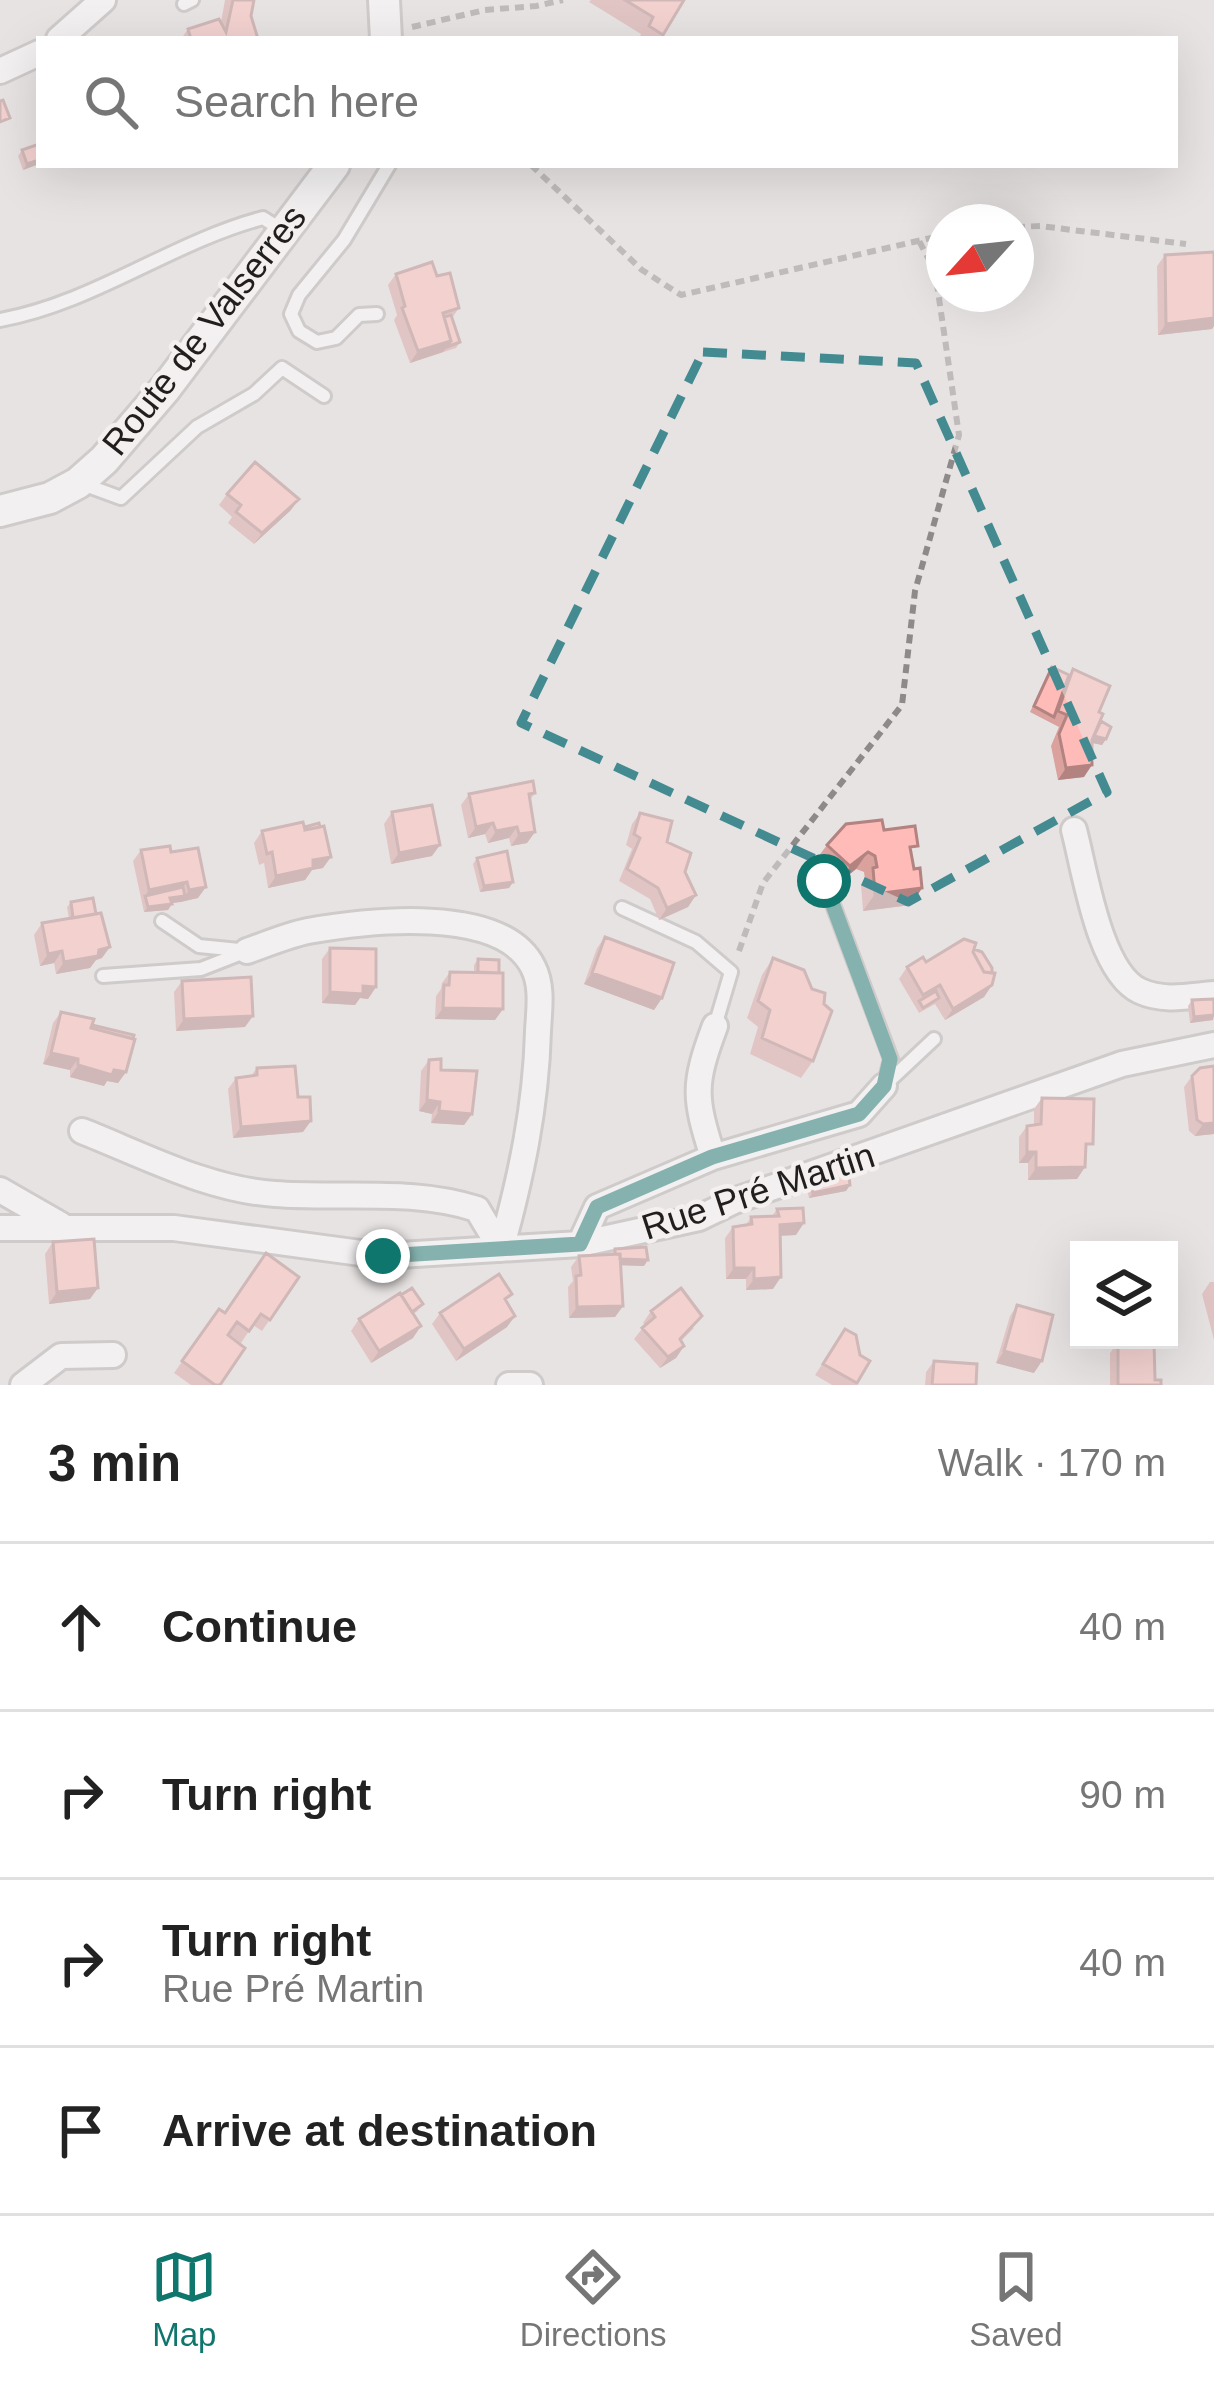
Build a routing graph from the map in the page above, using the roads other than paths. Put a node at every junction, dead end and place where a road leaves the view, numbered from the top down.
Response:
1 (104, 0) edge
2 (384, 0) edge
3 (398, 33) edge
4 (62, 36) edge
5 (36, 54) edge
6 (0, 71) edge
7 (332, 168) edge
8 (387, 168) edge
9 (283, 231) junction
10 (377, 314) dead end
11 (0, 320) edge
12 (324, 396) dead end
13 (78, 483) junction
14 (0, 511) edge
15 (1074, 830) dead end
16 (824, 881) dead end
17 (622, 908) dead end
18 (162, 921) dead end
19 (247, 950) junction
20 (103, 976) dead end
21 (1214, 994) edge
22 (716, 1026) joint
23 (934, 1039) dead end
24 (1214, 1045) edge
25 (884, 1086) junction
26 (82, 1131) dead end
27 (712, 1157) junction
28 (0, 1190) edge
29 (63, 1226) junction
30 (0, 1228) edge
31 (580, 1244) junction
32 (501, 1250) junction
33 (113, 1355) dead end
34 (22, 1385) edge
35 (509, 1385) edge
36 (530, 1385) edge

1 - 4 street
2 - 3 street
5 - 6 street
7 - 9 street, Route de Valserres
8 - 10 lane
9 - 11 lane
9 - 13 street, Route de Valserres
12 - 13 lane
13 - 14 street, Route de Valserres
15 - 21 street
16 - 25 lane
17 - 22 lane
18 - 19 lane
19 - 20 lane
19 - 32 street
22 - 27 street
23 - 25 lane
24 - 31 street, Rue Pré Martin
25 - 27 street
26 - 32 street
27 - 31 street
28 - 29 street
29 - 30 street, Rue Pré Martin
29 - 32 street, Rue Pré Martin
31 - 32 street, Rue Pré Martin
33 - 34 street
35 - 36 street

